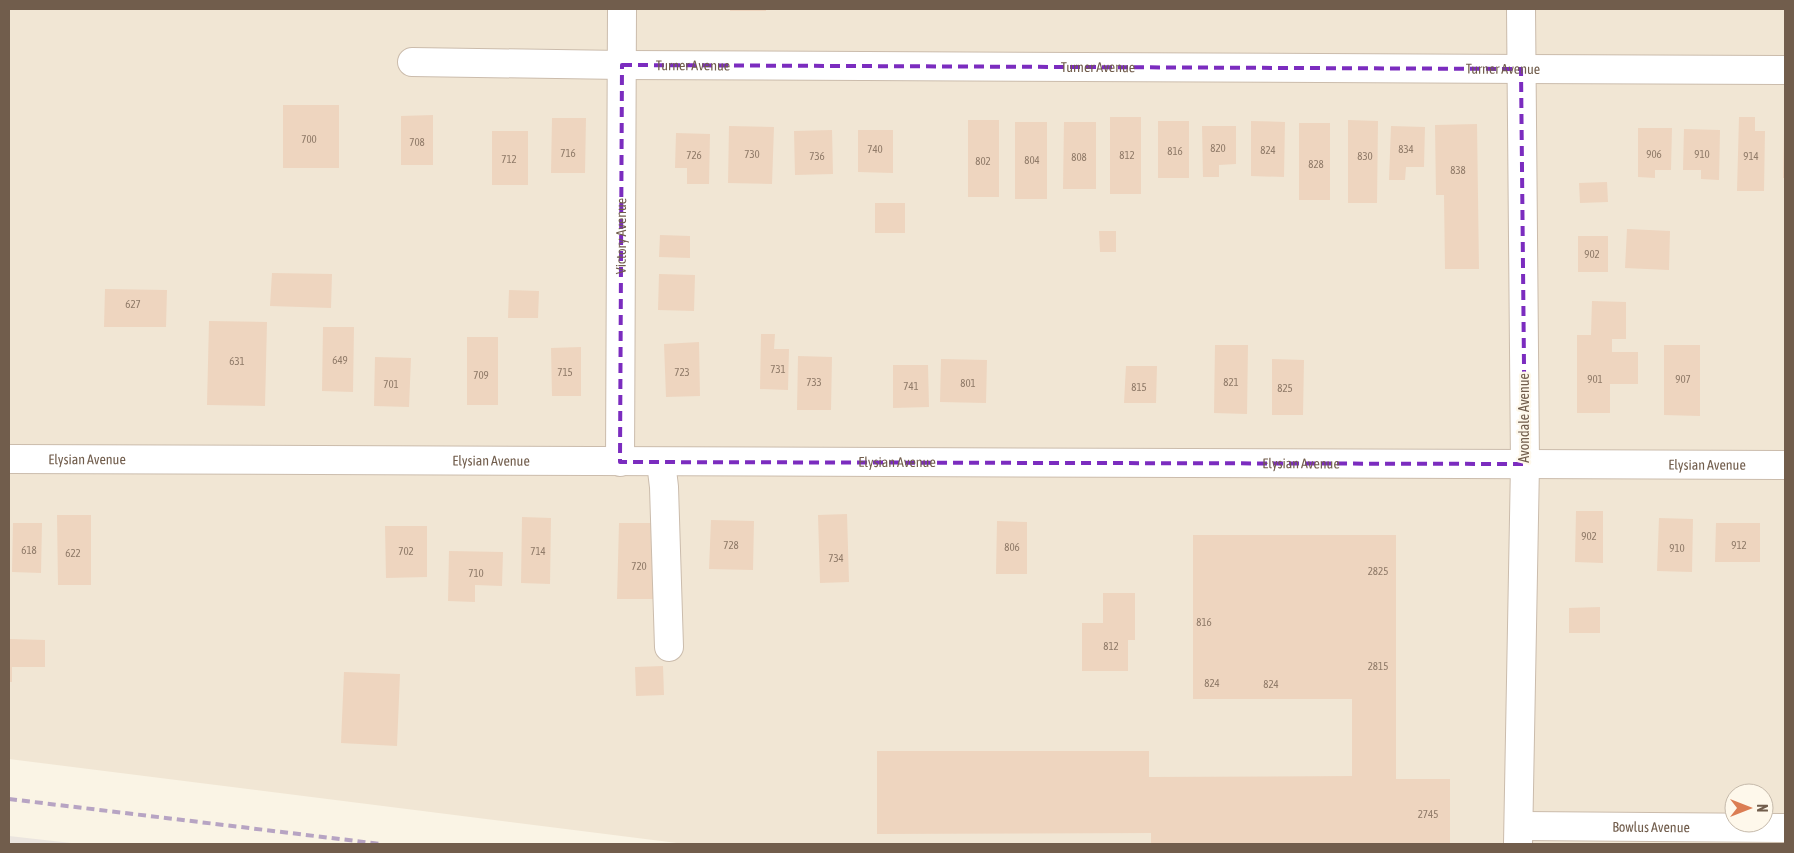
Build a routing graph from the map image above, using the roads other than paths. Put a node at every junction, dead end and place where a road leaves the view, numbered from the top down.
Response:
1 (622, 9) edge
2 (1522, 9) edge
3 (412, 62) dead end
4 (622, 65) junction
5 (1522, 69) junction
6 (1785, 70) edge
7 (9, 459) edge
8 (620, 462) junction
9 (661, 462) junction
10 (1525, 464) junction
11 (1785, 465) edge
12 (669, 647) dead end
13 (1785, 828) edge
14 (1518, 835) edge

1 - 4 street, Victory Avenue
2 - 5 street, Avondale Avenue
3 - 4 street, Turner Avenue
4 - 5 street, Turner Avenue
4 - 8 street, Victory Avenue
5 - 6 street, Turner Avenue
5 - 10 street, Avondale Avenue
7 - 8 street, Elysian Avenue
8 - 9 street, Elysian Avenue
9 - 10 street, Elysian Avenue
9 - 12 street
10 - 11 street, Elysian Avenue
10 - 14 street, Avondale Avenue
13 - 14 street, Bowlus Avenue

